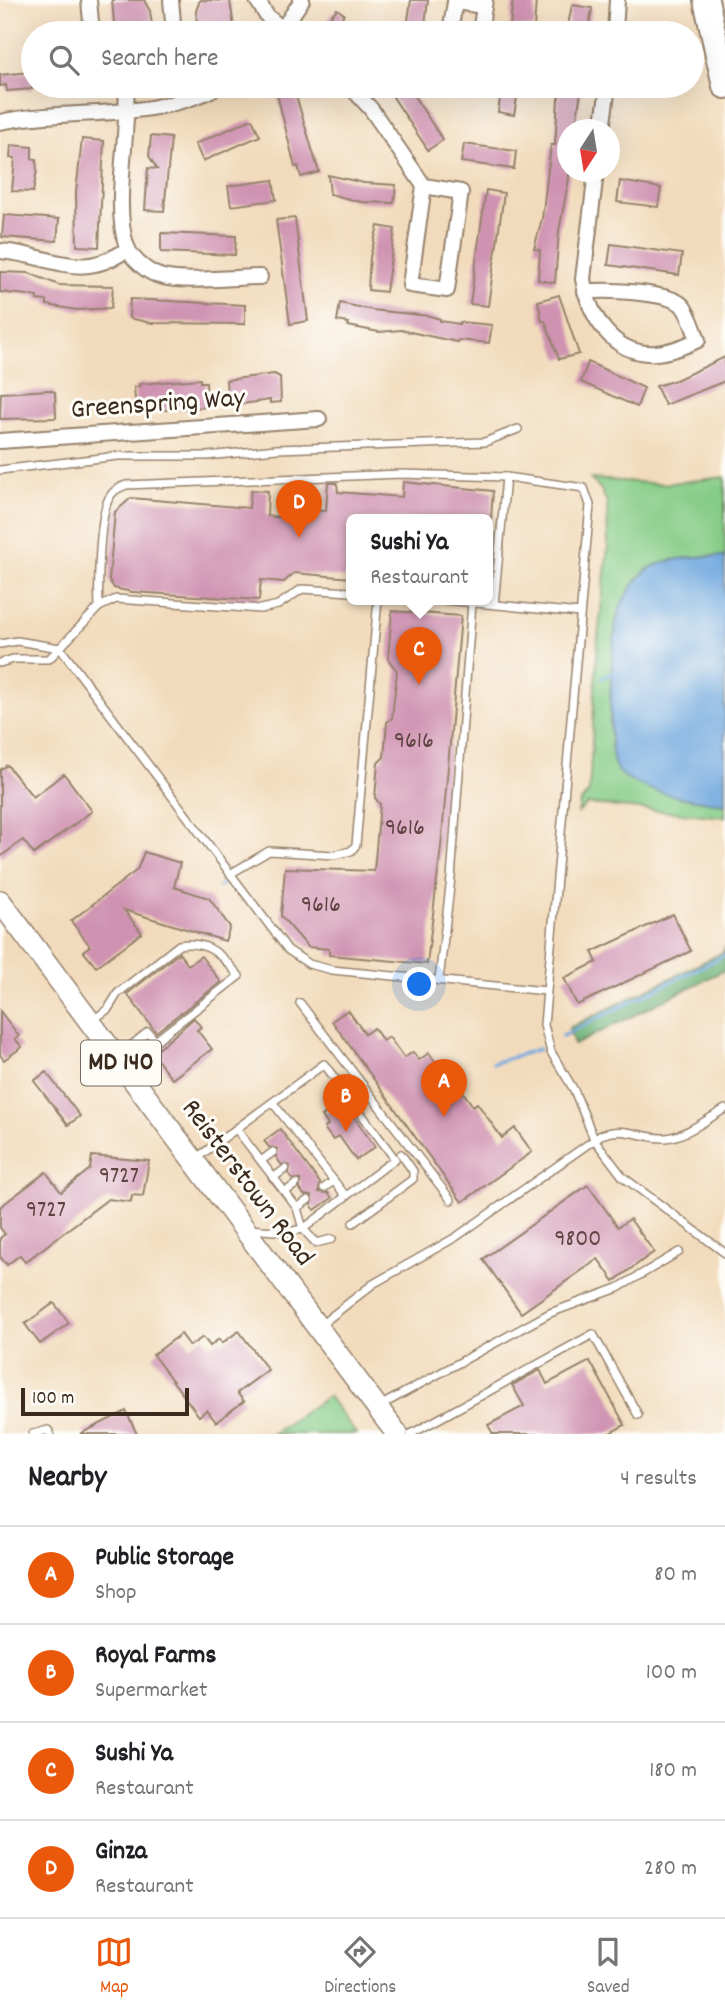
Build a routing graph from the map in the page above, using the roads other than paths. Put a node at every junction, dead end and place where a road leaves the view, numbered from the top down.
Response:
1 (89, 0) edge
2 (171, 0) edge
3 (257, 0) edge
4 (302, 0) edge
5 (617, 0) edge
6 (706, 0) edge
7 (485, 3) edge
8 (91, 21) edge
9 (173, 21) edge
10 (272, 21) edge
11 (290, 21) edge
12 (452, 21) edge
13 (482, 21) edge
14 (616, 21) edge
15 (725, 86) edge
16 (126, 98) edge
17 (190, 98) edge
18 (361, 98) edge
19 (606, 98) edge
20 (128, 113) junction
21 (604, 119) edge
22 (0, 122) edge
23 (595, 182) edge
24 (424, 186) junction
25 (128, 249) junction
26 (0, 251) edge
27 (260, 277) dead end
28 (585, 292) junction
29 (319, 419) dead end
30 (518, 429) dead end
31 (0, 441) edge
32 (0, 470) edge
33 (506, 477) junction
34 (346, 592) edge
35 (377, 605) edge
36 (472, 605) edge
37 (494, 605) joint
38 (100, 607) junction
39 (580, 613) junction
40 (0, 644) edge
41 (60, 648) junction
42 (0, 662) edge
43 (230, 874) junction
44 (0, 901) edge
45 (439, 980) junction
46 (546, 991) junction
47 (300, 1003) dead end
48 (91, 1022) junction
49 (338, 1053) junction
50 (117, 1058) junction
51 (324, 1064) junction
52 (273, 1103) junction
53 (725, 1109) edge
54 (237, 1130) junction
55 (297, 1134) junction
56 (594, 1139) junction
57 (289, 1140) dead end
58 (411, 1147) junction
59 (309, 1150) junction
60 (273, 1152) dead end
61 (300, 1156) dead end
62 (398, 1156) junction
63 (193, 1160) junction
64 (261, 1161) junction
65 (321, 1165) junction
66 (285, 1169) dead end
67 (312, 1172) dead end
68 (274, 1178) junction
69 (334, 1181) junction
70 (296, 1184) dead end
71 (324, 1188) dead end
72 (285, 1192) junction
73 (345, 1195) junction
74 (308, 1200) dead end
75 (452, 1200) dead end
76 (297, 1208) junction
77 (354, 1223) dead end
78 (244, 1229) junction
79 (303, 1229) junction
80 (332, 1239) dead end
81 (680, 1252) dead end
82 (725, 1253) edge
83 (318, 1327) junction
84 (377, 1407) junction
85 (638, 1415) dead end
86 (33, 1434) edge
87 (50, 1434) edge
88 (397, 1434) edge
89 (411, 1434) edge

1 - 8 street
2 - 9 street
3 - 10 street
4 - 11 street
5 - 14 street
6 - 15 highway
7 - 12 street
7 - 13 street
16 - 20 street
17 - 20 street
18 - 24 street
19 - 21 street
20 - 22 street
20 - 25 street
23 - 28 street
24 - 24 street
25 - 26 street
25 - 27 street
28 - 28 street
29 - 31 street, Greenspring Way
30 - 32 lane
33 - 37 lane
33 - 38 lane
33 - 39 lane
34 - 38 lane
35 - 43 lane
36 - 45 lane
37 - 39 lane
38 - 41 lane
39 - 46 lane
40 - 41 lane
41 - 42 lane
41 - 43 lane
43 - 45 lane
44 - 48 main road, Reisterstown Road / MD 140
45 - 46 lane
46 - 56 lane
47 - 49 lane
48 - 50 main road, Reisterstown Road / MD 140
48 - 50 lane
49 - 51 lane
49 - 58 lane
50 - 63 main road, Reisterstown Road / MD 140
51 - 52 lane
51 - 62 lane
52 - 54 lane
52 - 55 lane
53 - 56 lane
54 - 63 lane
54 - 64 lane
55 - 57 lane
55 - 59 lane
56 - 82 lane
56 - 83 lane
58 - 62 lane
58 - 75 lane
59 - 61 lane
59 - 65 lane
60 - 64 lane
62 - 73 lane
62 - 77 lane
63 - 78 main road, Reisterstown Road / MD 140
64 - 68 lane
65 - 67 lane
65 - 69 lane
66 - 68 lane
68 - 72 lane
69 - 71 lane
69 - 73 lane
70 - 72 lane
72 - 76 lane
73 - 79 lane
74 - 76 lane
76 - 79 lane
78 - 79 lane
78 - 83 main road, Reisterstown Road / MD 140
79 - 80 lane
81 - 84 lane
83 - 84 main road, Reisterstown Road / MD 140
84 - 88 main road, Reisterstown Road / MD 140
85 - 89 lane
86 - 87 lane

